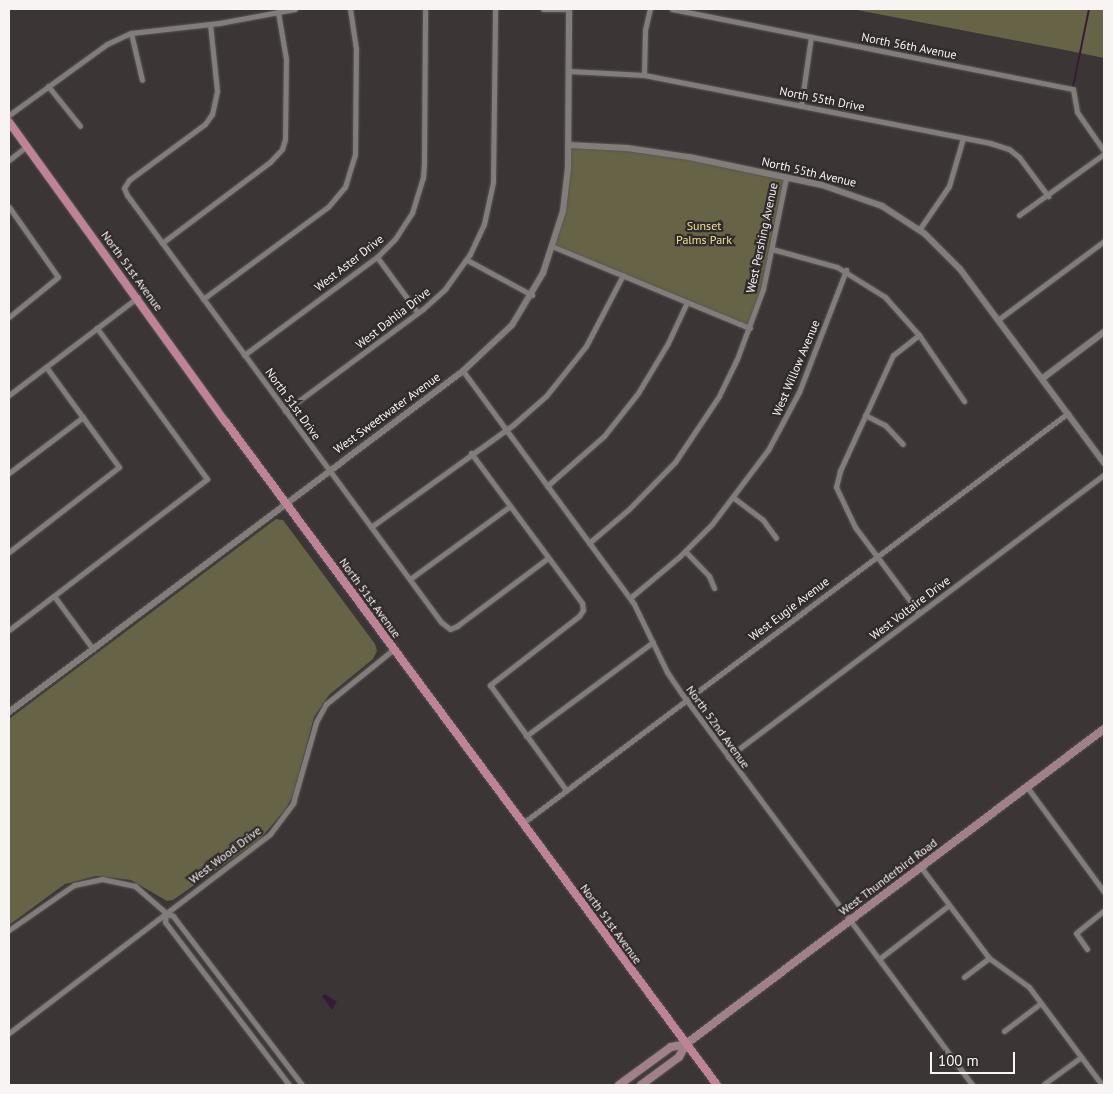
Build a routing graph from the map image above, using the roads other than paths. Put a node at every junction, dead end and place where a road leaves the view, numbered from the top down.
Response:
1 (295, 9) edge
2 (350, 9) edge
3 (425, 9) edge
4 (495, 9) edge
5 (543, 9) edge
6 (569, 9) edge
7 (650, 9) edge
8 (672, 9) edge
9 (278, 12) junction
10 (210, 24) junction
11 (131, 33) junction
12 (811, 37) junction
13 (569, 71) junction
14 (644, 75) junction
15 (142, 80) dead end
16 (48, 86) junction
17 (802, 106) junction
18 (9, 115) edge
19 (9, 122) edge
20 (80, 126) dead end
21 (963, 138) junction
22 (568, 145) junction
23 (27, 146) junction
24 (1104, 153) edge
25 (9, 160) edge
26 (786, 178) junction
27 (1048, 196) junction
28 (9, 207) edge
29 (1019, 215) dead end
30 (919, 230) junction
31 (1104, 241) edge
32 (162, 243) junction
33 (554, 247) junction
34 (772, 249) junction
35 (377, 256) junction
36 (467, 260) junction
37 (846, 270) junction
38 (622, 275) junction
39 (532, 294) junction
40 (138, 297) junction
41 (203, 299) junction
42 (687, 302) junction
43 (418, 313) junction
44 (9, 317) edge
45 (999, 319) junction
46 (98, 328) junction
47 (750, 328) junction
48 (1104, 332) edge
49 (919, 334) junction
50 (244, 355) junction
51 (46, 367) junction
52 (463, 371) junction
53 (1043, 378) junction
54 (9, 395) edge
55 (964, 401) dead end
56 (285, 411) junction
57 (1068, 413) junction
58 (865, 415) junction
59 (84, 417) junction
60 (506, 430) junction
61 (903, 444) dead end
62 (471, 453) junction
63 (1104, 463) edge
64 (329, 470) junction
65 (9, 473) edge
66 (1104, 475) edge
67 (547, 486) junction
68 (734, 498) junction
69 (286, 502) junction
70 (510, 506) junction
71 (371, 527) junction
72 (776, 538) dead end
73 (589, 543) junction
74 (9, 552) edge
75 (686, 552) junction
76 (877, 557) junction
77 (548, 558) junction
78 (410, 579) junction
79 (714, 588) dead end
80 (54, 596) junction
81 (630, 598) junction
82 (919, 614) junction
83 (9, 630) edge
84 (653, 642) junction
85 (93, 648) junction
86 (394, 650) junction
87 (686, 700) junction
88 (9, 712) edge
89 (1104, 729) edge
90 (526, 736) junction
91 (728, 757) junction
92 (1026, 787) junction
93 (566, 790) junction
94 (522, 823) junction
95 (920, 866) junction
96 (1104, 892) edge
97 (949, 905) junction
98 (1104, 910) edge
99 (166, 913) junction
100 (850, 920) junction
101 (9, 930) edge
102 (1087, 949) dead end
103 (989, 958) junction
104 (878, 959) junction
105 (964, 977) dead end
106 (1041, 1002) junction
107 (1004, 1030) dead end
108 (9, 1033) edge
109 (686, 1044) junction
110 (1081, 1057) junction
111 (1044, 1084) edge
112 (289, 1085) edge
113 (302, 1085) edge
114 (619, 1085) edge
115 (641, 1085) edge
116 (716, 1085) edge
117 (972, 1085) edge
118 (1102, 1085) edge

1 - 9 street
2 - 41 street
3 - 35 street, West Aster Drive
4 - 36 street, West Dahlia Drive
5 - 6 street
6 - 13 street, West Sweetwater Avenue
7 - 14 street
8 - 12 street, North 56th Avenue
9 - 10 street
9 - 32 street
10 - 11 street
10 - 32 street, North 51st Drive
11 - 15 street
11 - 16 street
12 - 17 street
12 - 24 street, North 56th Avenue
13 - 14 street, North 55th Drive
13 - 22 street, West Sweetwater Avenue
14 - 17 street, North 55th Drive
16 - 18 street
16 - 20 street
17 - 21 street, North 55th Drive
19 - 23 main road, North 51st Avenue
21 - 27 street, North 55th Drive
21 - 30 street
22 - 26 street, North 55th Avenue
22 - 33 street, West Sweetwater Avenue
23 - 25 street
23 - 40 main road, North 51st Avenue
24 - 27 street
26 - 30 street, North 55th Avenue
26 - 34 street, West Pershing Avenue
27 - 29 street
28 - 44 street
30 - 45 street, North 55th Avenue
31 - 45 street
32 - 41 street, North 51st Drive
33 - 38 street
33 - 39 street, West Sweetwater Avenue
34 - 37 street
34 - 47 street, West Pershing Avenue
35 - 43 street
35 - 50 street, West Aster Drive
36 - 39 street
36 - 43 street, West Dahlia Drive
37 - 49 street
37 - 68 street, West Willow Avenue
38 - 42 street
38 - 60 street
39 - 52 street, West Sweetwater Avenue
40 - 46 street
40 - 69 main road, North 51st Avenue
41 - 50 street, North 51st Drive
42 - 47 street
42 - 67 street
43 - 56 street, West Dahlia Drive
45 - 53 street, North 55th Avenue
46 - 51 street
46 - 80 street
47 - 73 street, West Pershing Avenue
48 - 53 street
49 - 55 street
49 - 58 street
50 - 56 street, North 51st Drive
51 - 54 street
51 - 59 street
52 - 60 street, North 52nd Avenue
52 - 64 street, West Sweetwater Avenue
53 - 57 street, North 55th Avenue
56 - 64 street, North 51st Drive
57 - 63 street, North 55th Avenue
57 - 76 street, West Eugie Avenue
58 - 61 street
58 - 76 street
59 - 65 street
59 - 74 street
60 - 62 street
60 - 67 street, North 52nd Avenue
62 - 70 street
62 - 71 street
64 - 69 street, West Sweetwater Avenue
64 - 71 street, North 51st Drive
66 - 82 street, West Voltaire Drive
67 - 73 street, North 52nd Avenue
68 - 72 street
68 - 75 street, West Willow Avenue
69 - 85 street, West Sweetwater Avenue
69 - 86 main road, North 51st Avenue
70 - 77 street
70 - 78 street
71 - 78 street, North 51st Drive
73 - 81 street, North 52nd Avenue
75 - 79 street
75 - 81 street, West Willow Avenue
76 - 82 street
76 - 87 street, West Eugie Avenue
77 - 78 street, North 51st Drive
77 - 90 street
80 - 83 street
80 - 85 street
81 - 84 street, North 52nd Avenue
82 - 91 street, West Voltaire Drive
84 - 87 street, North 52nd Avenue
84 - 90 street
85 - 88 street, West Sweetwater Avenue
86 - 94 main road, North 51st Avenue
86 - 99 street, West Wood Drive
87 - 91 street, North 52nd Avenue
87 - 93 street, West Eugie Avenue
89 - 92 main road, West Thunderbird Road
90 - 93 street
91 - 100 street, North 52nd Avenue
92 - 95 main road, West Thunderbird Road
92 - 96 street
93 - 94 street, West Eugie Avenue
94 - 109 main road, North 51st Avenue
95 - 97 street
95 - 100 main road, West Thunderbird Road
97 - 103 street
97 - 104 street
98 - 102 street
99 - 101 street
99 - 108 street, West Wood Drive
99 - 112 street
99 - 113 street
100 - 104 street, North 52nd Avenue
100 - 109 main road, West Thunderbird Road
103 - 105 street
103 - 106 street
104 - 117 street, North 52nd Avenue
106 - 107 street
106 - 110 street
109 - 114 main road, West Thunderbird Road
109 - 115 main road, West Thunderbird Road
109 - 116 main road, North 51st Avenue
110 - 111 street
110 - 118 street

